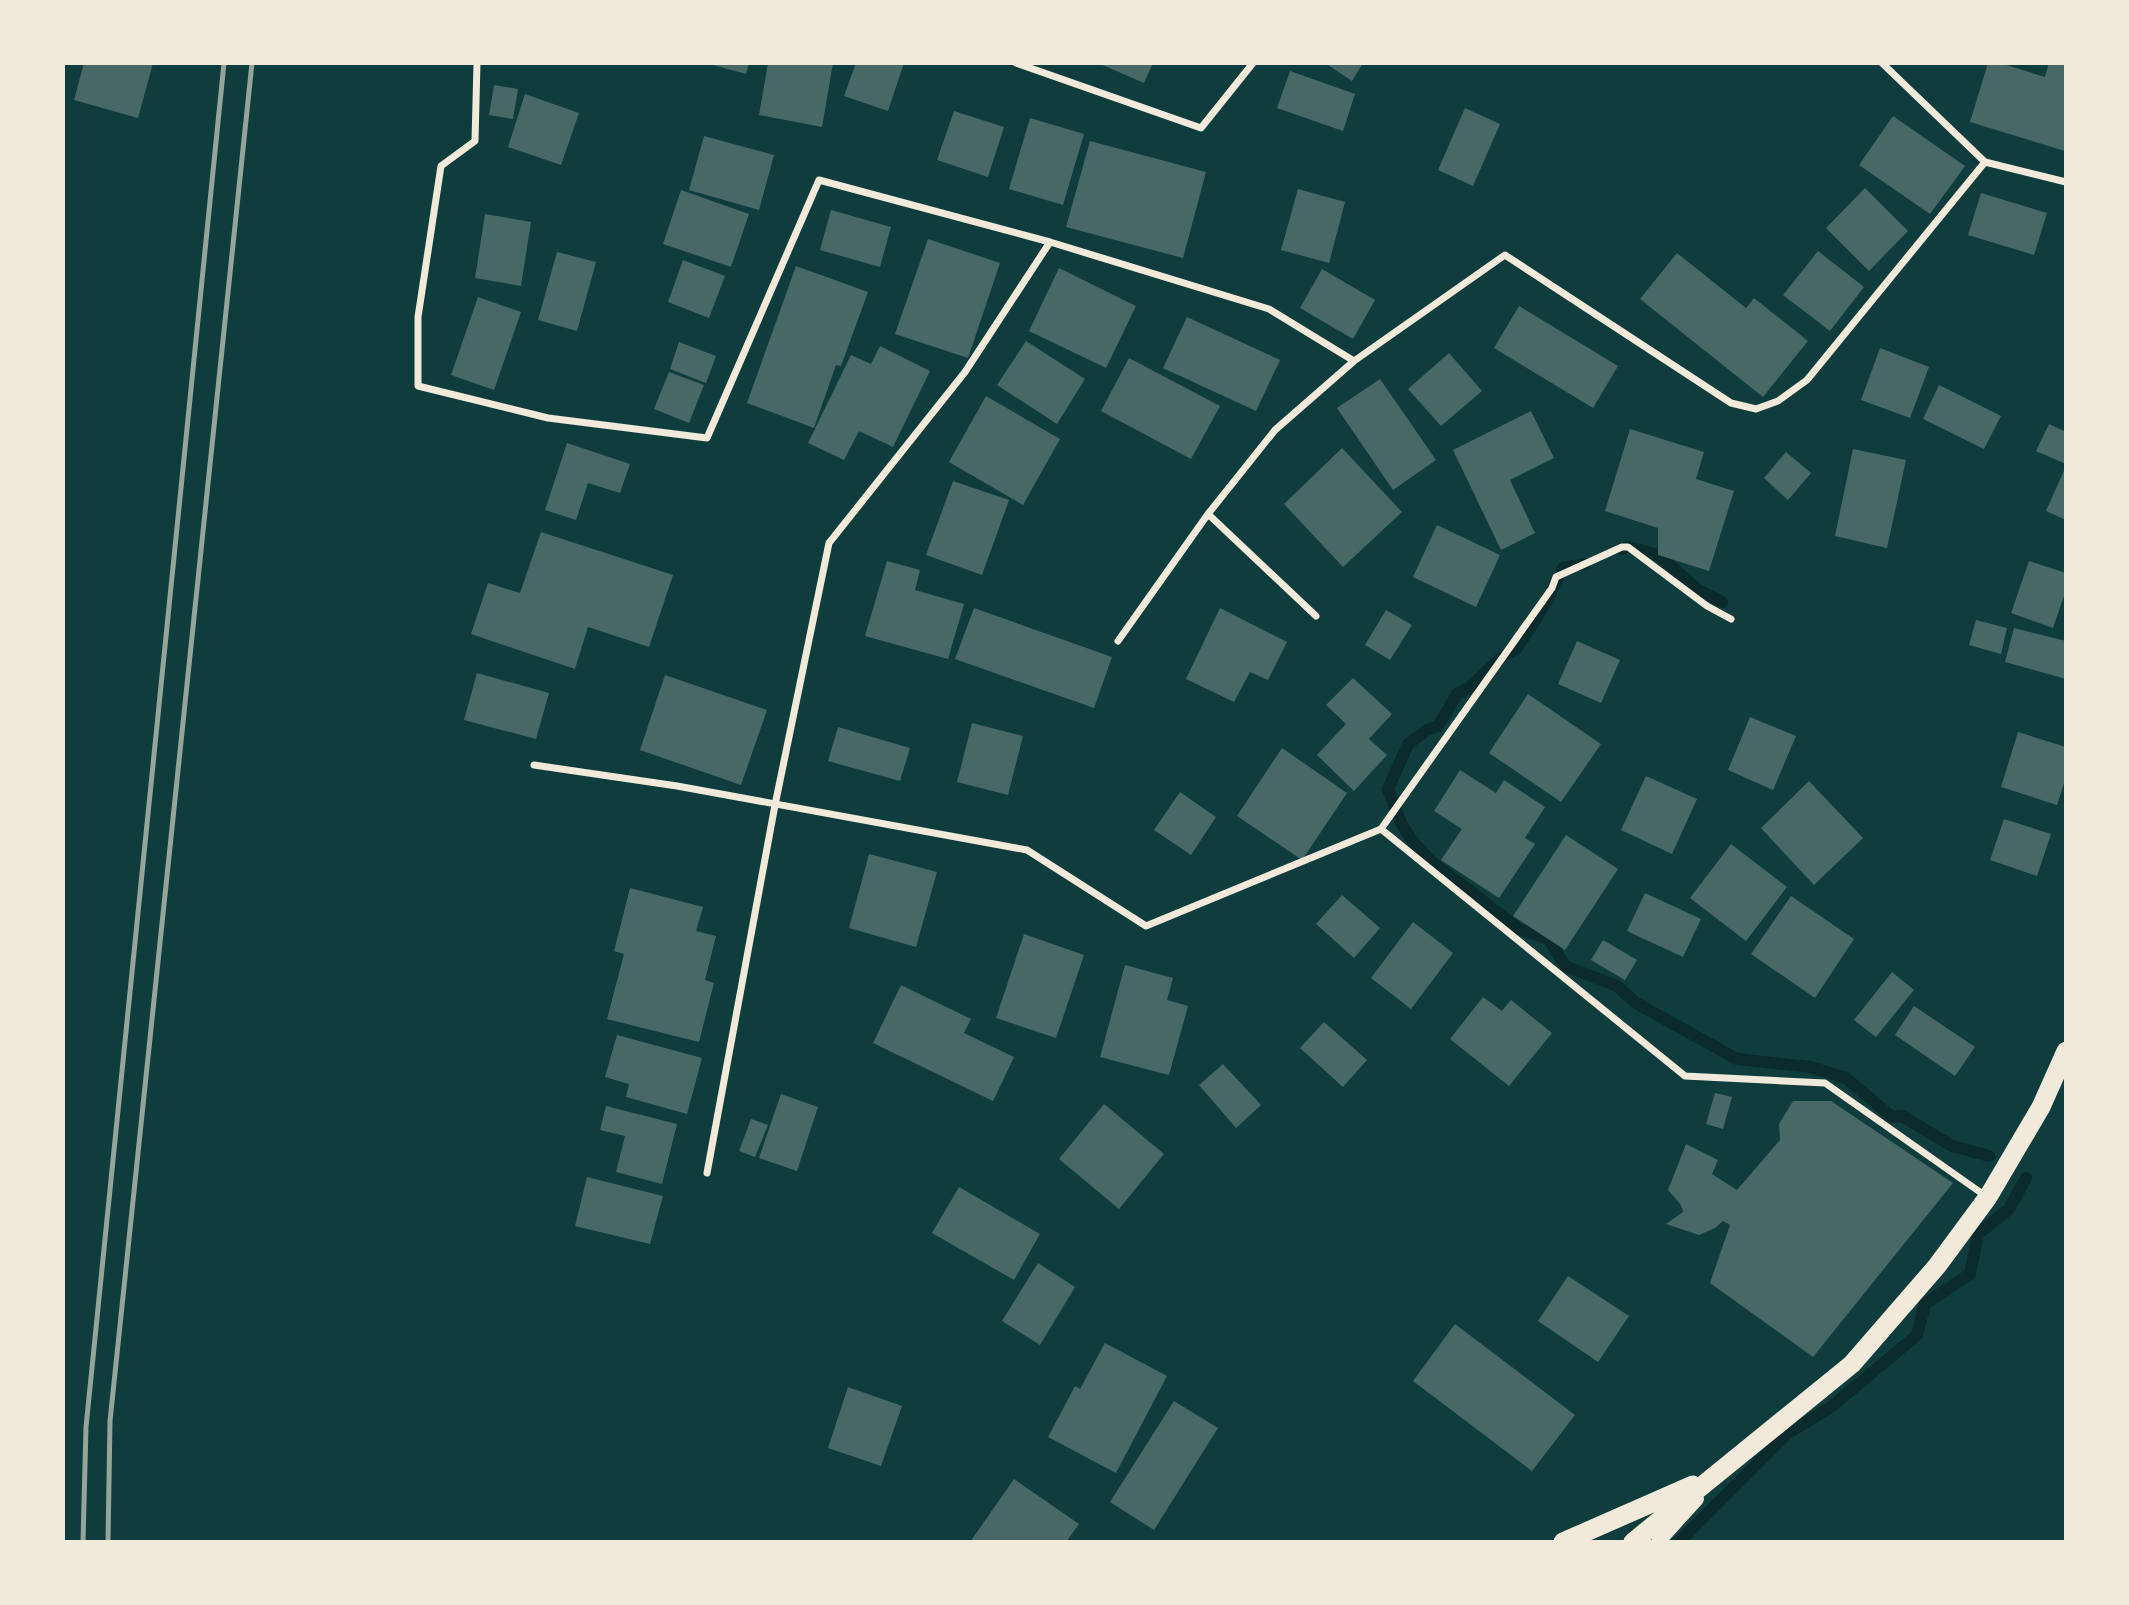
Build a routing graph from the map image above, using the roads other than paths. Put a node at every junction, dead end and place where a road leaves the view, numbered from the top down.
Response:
1 (477, 63) edge
2 (1016, 63) edge
3 (1253, 63) edge
4 (1882, 63) edge
5 (1985, 162) junction
6 (2066, 182) edge
7 (1050, 242) junction
8 (1354, 361) junction
9 (1208, 514) junction
10 (1316, 616) dead end
11 (1731, 619) dead end
12 (1118, 641) dead end
13 (534, 765) dead end
14 (775, 805) junction
15 (1381, 829) junction
16 (2066, 1051) edge
17 (707, 1173) dead end
18 (1988, 1198) junction
19 (1720, 1473) junction
20 (1563, 1542) edge
21 (1633, 1542) edge
22 (1658, 1542) edge

1 - 7 street
2 - 3 street
4 - 5 street
5 - 6 street
5 - 8 street
7 - 8 street
7 - 14 street
8 - 9 street
9 - 10 street
9 - 12 street
11 - 15 street
13 - 14 street
14 - 15 street
14 - 17 street
15 - 18 street
16 - 18 highway
18 - 19 highway
19 - 20 highway
19 - 21 highway
19 - 22 main road

